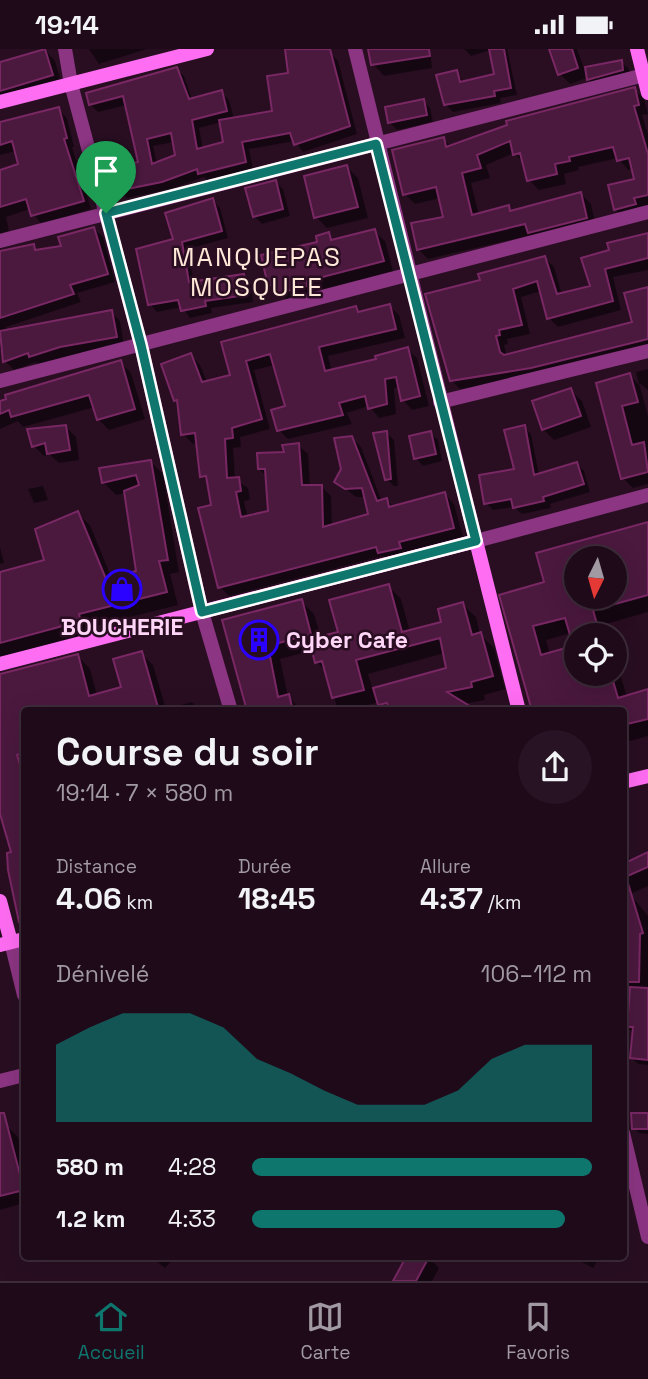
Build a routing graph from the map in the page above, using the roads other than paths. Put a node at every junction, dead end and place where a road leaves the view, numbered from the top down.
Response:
1 (65, 49) edge
2 (207, 49) edge
3 (355, 49) edge
4 (637, 49) edge
5 (646, 74) edge
6 (71, 84) junction
7 (648, 93) edge
8 (0, 102) edge
9 (376, 144) junction
10 (648, 212) edge
11 (106, 213) junction
12 (0, 241) edge
13 (408, 275) junction
14 (141, 345) junction
15 (648, 351) edge
16 (0, 381) edge
17 (440, 403) junction
18 (648, 495) edge
19 (476, 541) junction
20 (202, 612) junction
21 (0, 664) edge
22 (230, 707) edge
23 (518, 707) edge
24 (648, 776) edge
25 (627, 781) edge
26 (0, 901) edge
27 (12, 942) edge
28 (21, 982) edge
29 (21, 1076) edge
30 (0, 1081) edge
31 (627, 1150) edge
32 (648, 1237) edge

1 - 6 street
2 - 6 main road
3 - 9 street
4 - 5 main road
5 - 7 main road
5 - 9 street
6 - 8 main road
6 - 11 street
9 - 11 street
9 - 13 street
10 - 13 street
11 - 12 street
11 - 14 street
13 - 14 street
13 - 17 street
14 - 16 street
14 - 20 street
15 - 17 street
17 - 19 street
18 - 19 street
19 - 20 main road
19 - 23 main road
20 - 21 main road
20 - 22 street
24 - 25 main road
26 - 27 main road
27 - 28 street
29 - 30 street
31 - 32 street

